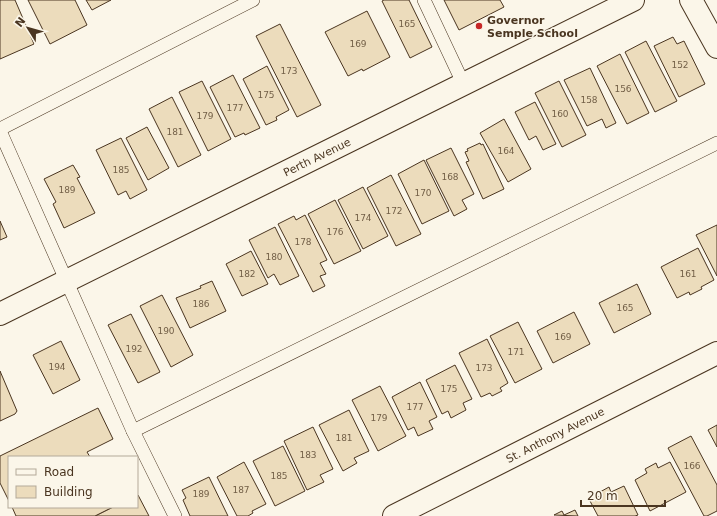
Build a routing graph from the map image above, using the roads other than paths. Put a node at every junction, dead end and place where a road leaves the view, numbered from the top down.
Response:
1 (254, 0) edge
2 (424, 0) edge
3 (633, 0) edge
4 (691, 0) edge
5 (717, 47) edge
6 (464, 84) junction
7 (0, 130) edge
8 (717, 143) edge
9 (67, 281) junction
10 (0, 314) edge
11 (717, 353) edge
12 (133, 431) junction
13 (175, 516) edge
14 (394, 516) edge

1 - 7 lane
2 - 6 lane
3 - 6 street, Perth Avenue
4 - 5 street
6 - 9 street, Perth Avenue
7 - 9 lane
8 - 12 lane
9 - 10 street, Perth Avenue
9 - 12 lane
11 - 14 street, St. Anthony Avenue
12 - 13 lane

